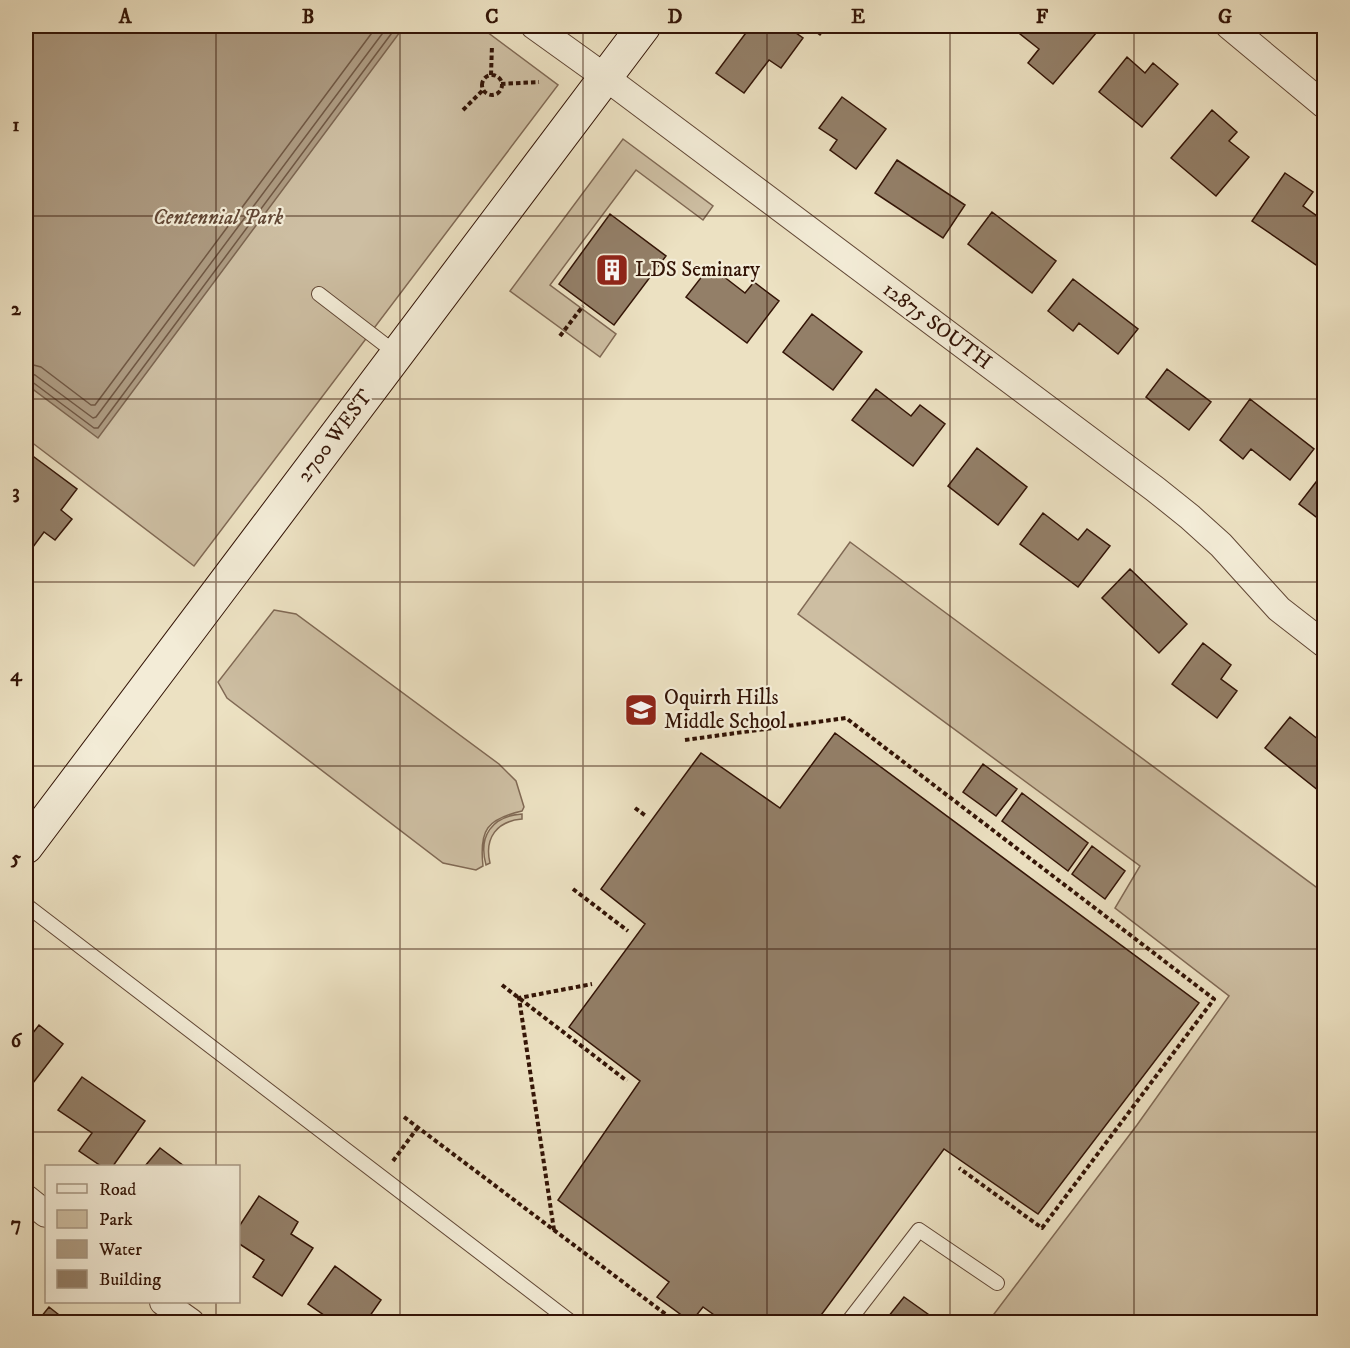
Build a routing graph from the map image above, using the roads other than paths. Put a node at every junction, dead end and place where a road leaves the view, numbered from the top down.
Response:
1 (534, 26) edge
2 (644, 26) edge
3 (1229, 26) edge
4 (605, 77) junction
5 (1324, 105) edge
6 (319, 294) dead end
7 (396, 354) junction
8 (1324, 644) edge
9 (26, 847) edge
10 (26, 905) edge
11 (26, 1198) edge
12 (45, 1213) edge
13 (997, 1283) dead end
14 (164, 1303) edge
15 (191, 1323) edge
16 (571, 1323) edge
17 (848, 1323) edge

1 - 4 street, 12875 SOUTH
2 - 4 main road, 2700 WEST
3 - 5 street
4 - 7 main road, 2700 WEST
4 - 8 street, 12875 SOUTH
6 - 7 lane
7 - 9 main road, 2700 WEST
10 - 16 lane
11 - 12 street
13 - 17 lane
14 - 15 street

